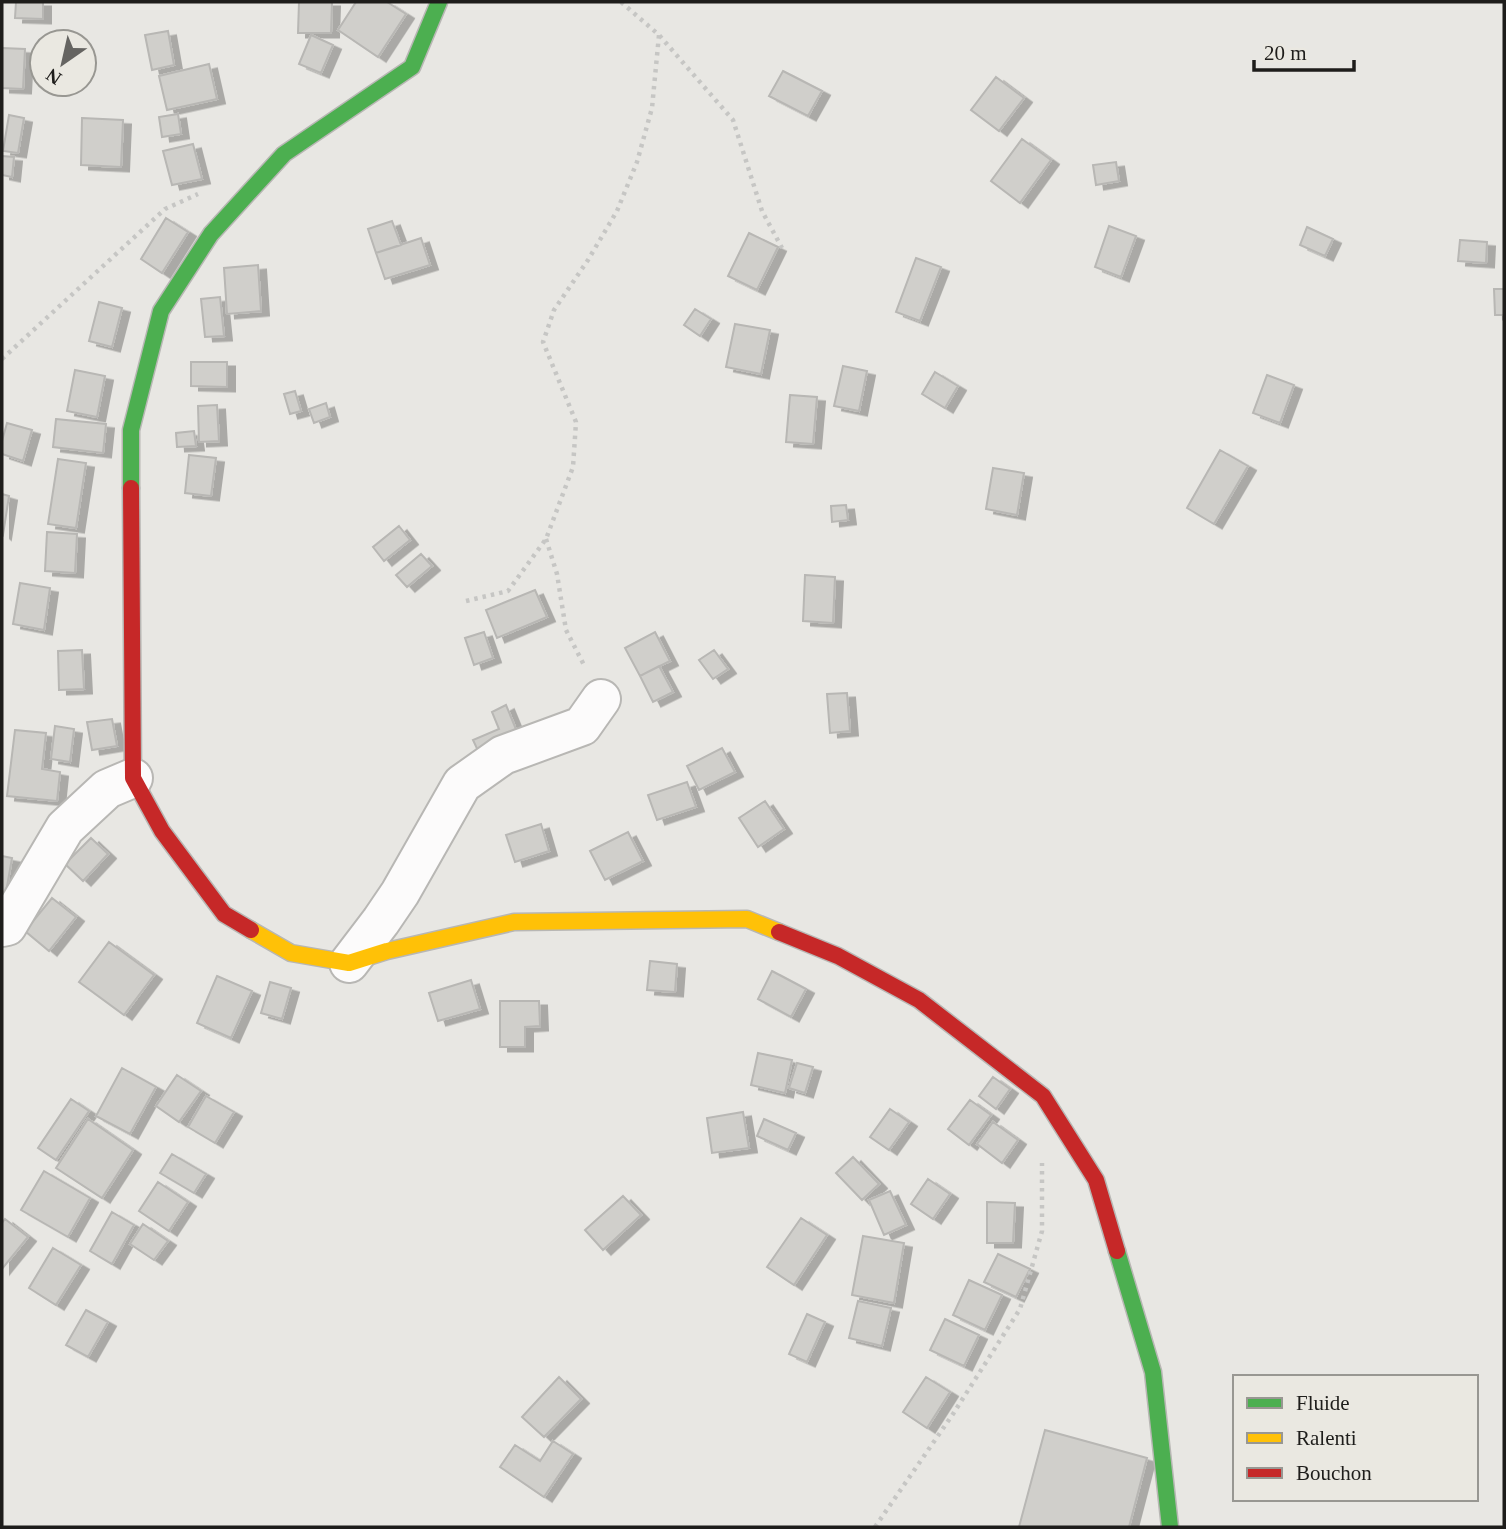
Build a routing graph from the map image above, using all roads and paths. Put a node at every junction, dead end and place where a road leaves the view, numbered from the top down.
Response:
1 (439, 2) edge
2 (621, 2) edge
3 (659, 35) junction
4 (200, 192) dead end
5 (782, 247) dead end
6 (2, 359) edge
7 (545, 539) junction
8 (466, 601) dead end
9 (601, 699) joint
10 (133, 778) junction
11 (2, 927) edge
12 (349, 963) junction
13 (1042, 1163) dead end
14 (875, 1527) edge
15 (1170, 1527) edge

1 - 10 street
2 - 3 path
3 - 5 path
3 - 7 path
4 - 6 path
7 - 8 path
7 - 9 path
9 - 12 street
10 - 11 street
10 - 12 street
12 - 15 street
13 - 14 path

